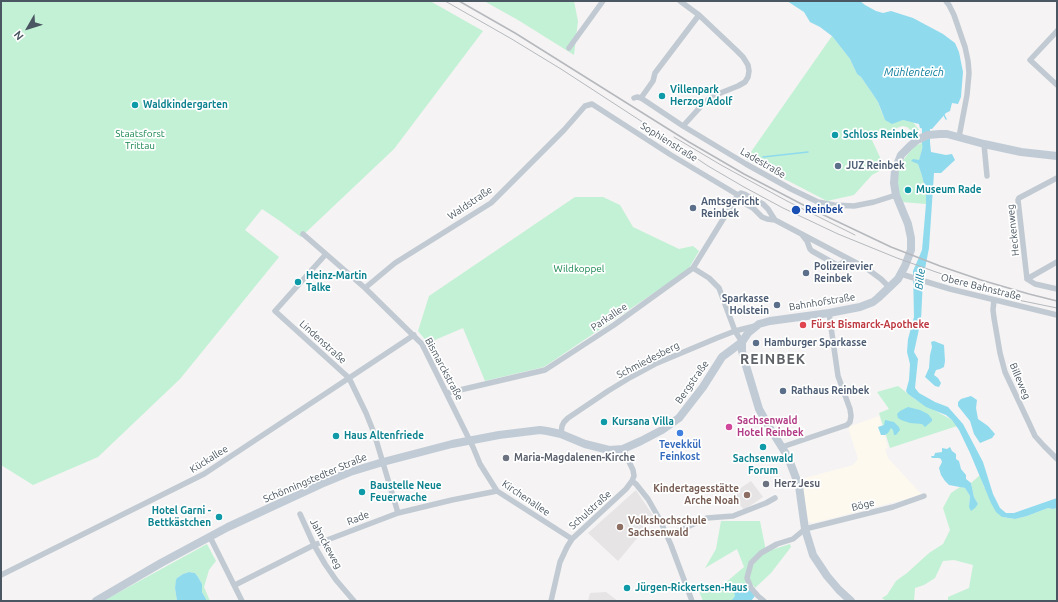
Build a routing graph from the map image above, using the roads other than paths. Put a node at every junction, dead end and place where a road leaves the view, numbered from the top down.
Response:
1 (603, 1) edge
2 (680, 1) edge
3 (946, 1) edge
4 (699, 15) junction
5 (1057, 30) edge
6 (569, 48) dead end
7 (1057, 86) edge
8 (634, 98) dead end
9 (641, 98) junction
10 (592, 104) joint
11 (622, 115) dead end
12 (622, 123) junction
13 (684, 126) junction
14 (959, 137) junction
15 (984, 144) junction
16 (1057, 156) edge
17 (988, 176) dead end
18 (1057, 178) edge
19 (738, 195) junction
20 (896, 195) junction
21 (775, 220) junction
22 (303, 234) dead end
23 (801, 235) junction
24 (326, 254) junction
25 (851, 260) junction
26 (1057, 262) edge
27 (693, 268) junction
28 (901, 274) junction
29 (1027, 279) junction
30 (365, 288) junction
31 (890, 288) junction
32 (1057, 289) edge
33 (994, 300) junction
34 (828, 313) junction
35 (1057, 315) edge
36 (759, 324) junction
37 (735, 331) junction
38 (414, 335) junction
39 (742, 342) junction
40 (734, 348) junction
41 (725, 354) junction
42 (745, 362) junction
43 (349, 378) junction
44 (447, 393) junction
45 (561, 434) junction
46 (470, 440) junction
47 (782, 447) junction
48 (623, 449) junction
49 (1057, 459) edge
50 (383, 462) junction
51 (632, 481) junction
52 (497, 491) junction
53 (924, 496) dead end
54 (775, 498) dead end
55 (398, 513) junction
56 (300, 514) dead end
57 (805, 529) junction
58 (667, 536) junction
59 (210, 537) junction
60 (572, 539) junction
61 (314, 545) junction
62 (1, 575) edge
63 (235, 585) junction
64 (96, 601) edge
65 (242, 601) edge
66 (354, 601) edge
67 (551, 601) edge
68 (692, 601) edge
69 (764, 601) edge
70 (851, 601) edge

1 - 6 street
2 - 4 street
3 - 14 street
4 - 9 street
4 - 13 street
5 - 7 street
8 - 9 street
9 - 13 street, Ladestraße
10 - 12 street, Sophienstraße
10 - 30 street, Waldstraße
11 - 12 street
12 - 19 street, Sophienstraße
13 - 20 street, Ladestraße
14 - 15 main road
14 - 20 main road, Bahnhofstraße
15 - 16 main road
15 - 17 street
18 - 29 street, Heckenweg
19 - 21 street, Sophienstraße
19 - 21 street, Sophienstraße
19 - 27 street, Parkallee
20 - 28 main road, Bahnhofstraße
21 - 23 street, Sophienstraße
22 - 24 street, Bismarckstraße
23 - 25 street, Sophienstraße
23 - 25 street, Sophienstraße
24 - 30 street, Bismarckstraße
24 - 43 street, Lindenstraße
25 - 31 street, Sophienstraße
26 - 29 street
27 - 37 street
27 - 44 street, Parkallee
28 - 31 main road, Bahnhofstraße
28 - 33 street, Obere Bahnstraße
29 - 32 street
30 - 38 street, Bismarckstraße
31 - 34 main road, Bahnhofstraße
33 - 35 street, Obere Bahnstraße
33 - 49 street, Billeweg
34 - 36 main road, Bahnhofstraße
34 - 47 street
36 - 37 street, Schmiedesberg
36 - 39 main road
37 - 39 street
37 - 45 street, Schmiedesberg
38 - 43 street, Kückallee
38 - 44 street, Bismarckstraße
39 - 40 main road, Bergstraße
39 - 42 main road
40 - 41 main road, Bergstraße
40 - 42 main road
41 - 42 main road
41 - 48 main road, Bergstraße
42 - 47 main road
43 - 50 street, Lindenstraße
43 - 62 street, Kückallee
44 - 46 street, Bismarckstraße
45 - 46 main road, Schönningstedter Straße
45 - 48 main road, Schönningstedter Straße
46 - 50 main road, Schönningstedter Straße
46 - 52 street, Kirchenallee
47 - 57 main road
48 - 51 street
50 - 55 street, Lindenstraße
50 - 59 main road, Schönningstedter Straße
51 - 58 street
51 - 60 street, Schulstraße
52 - 55 street, Rade
52 - 60 street, Kirchenallee
53 - 57 street, Böge
54 - 58 street
55 - 61 street, Rade
56 - 61 street, Jahnckeweg
57 - 69 street
57 - 70 main road
58 - 68 street
59 - 63 street
59 - 64 main road, Schönningstedter Straße
60 - 67 street, Schulstraße
61 - 63 street, Rade
61 - 66 street, Jahnckeweg
63 - 65 street

